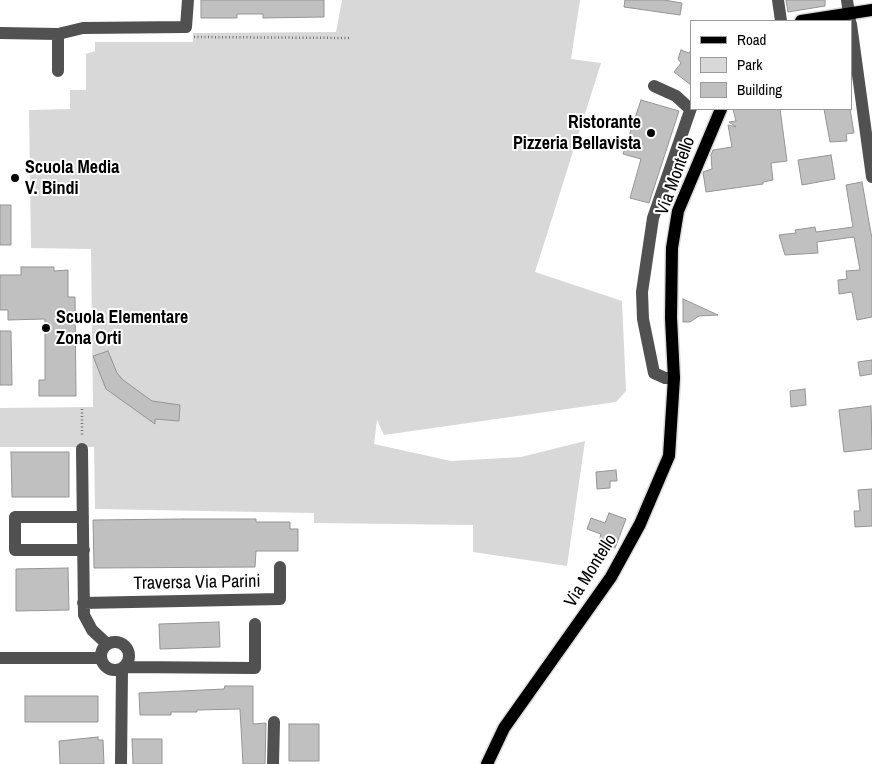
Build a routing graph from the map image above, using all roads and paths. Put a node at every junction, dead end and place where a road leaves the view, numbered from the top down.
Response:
1 (188, 0) edge
2 (778, 0) edge
3 (872, 10) edge
4 (849, 14) edge
5 (781, 20) edge
6 (808, 20) edge
7 (0, 34) edge
8 (58, 34) junction
9 (852, 35) edge
10 (193, 37) dead end
11 (350, 38) dead end
12 (58, 71) dead end
13 (654, 86) dead end
14 (690, 108) edge
15 (722, 110) edge
16 (872, 177) edge
17 (674, 378) junction
18 (82, 409) dead end
19 (82, 449) joint
20 (83, 517) junction
21 (84, 550) junction
22 (280, 568) dead end
23 (83, 602) junction
24 (255, 624) dead end
25 (107, 644) junction
26 (0, 658) edge
27 (100, 658) junction
28 (124, 668) junction
29 (274, 722) dead end
30 (122, 764) edge
31 (273, 764) edge
32 (487, 764) edge

1 - 8 street
2 - 5 street
3 - 4 main road
4 - 6 main road
7 - 8 street
8 - 12 street
9 - 16 street
10 - 11 path
13 - 14 street
14 - 17 street, Via Montello
15 - 17 main road, Via Montello
17 - 32 main road, Via Montello
18 - 19 path
19 - 20 street
20 - 21 street
20 - 21 street
21 - 23 street
22 - 23 street, Traversa Via Parini
23 - 25 street
24 - 28 street
25 - 27 street
25 - 28 street
26 - 27 street
27 - 28 street
28 - 30 street
29 - 31 street

